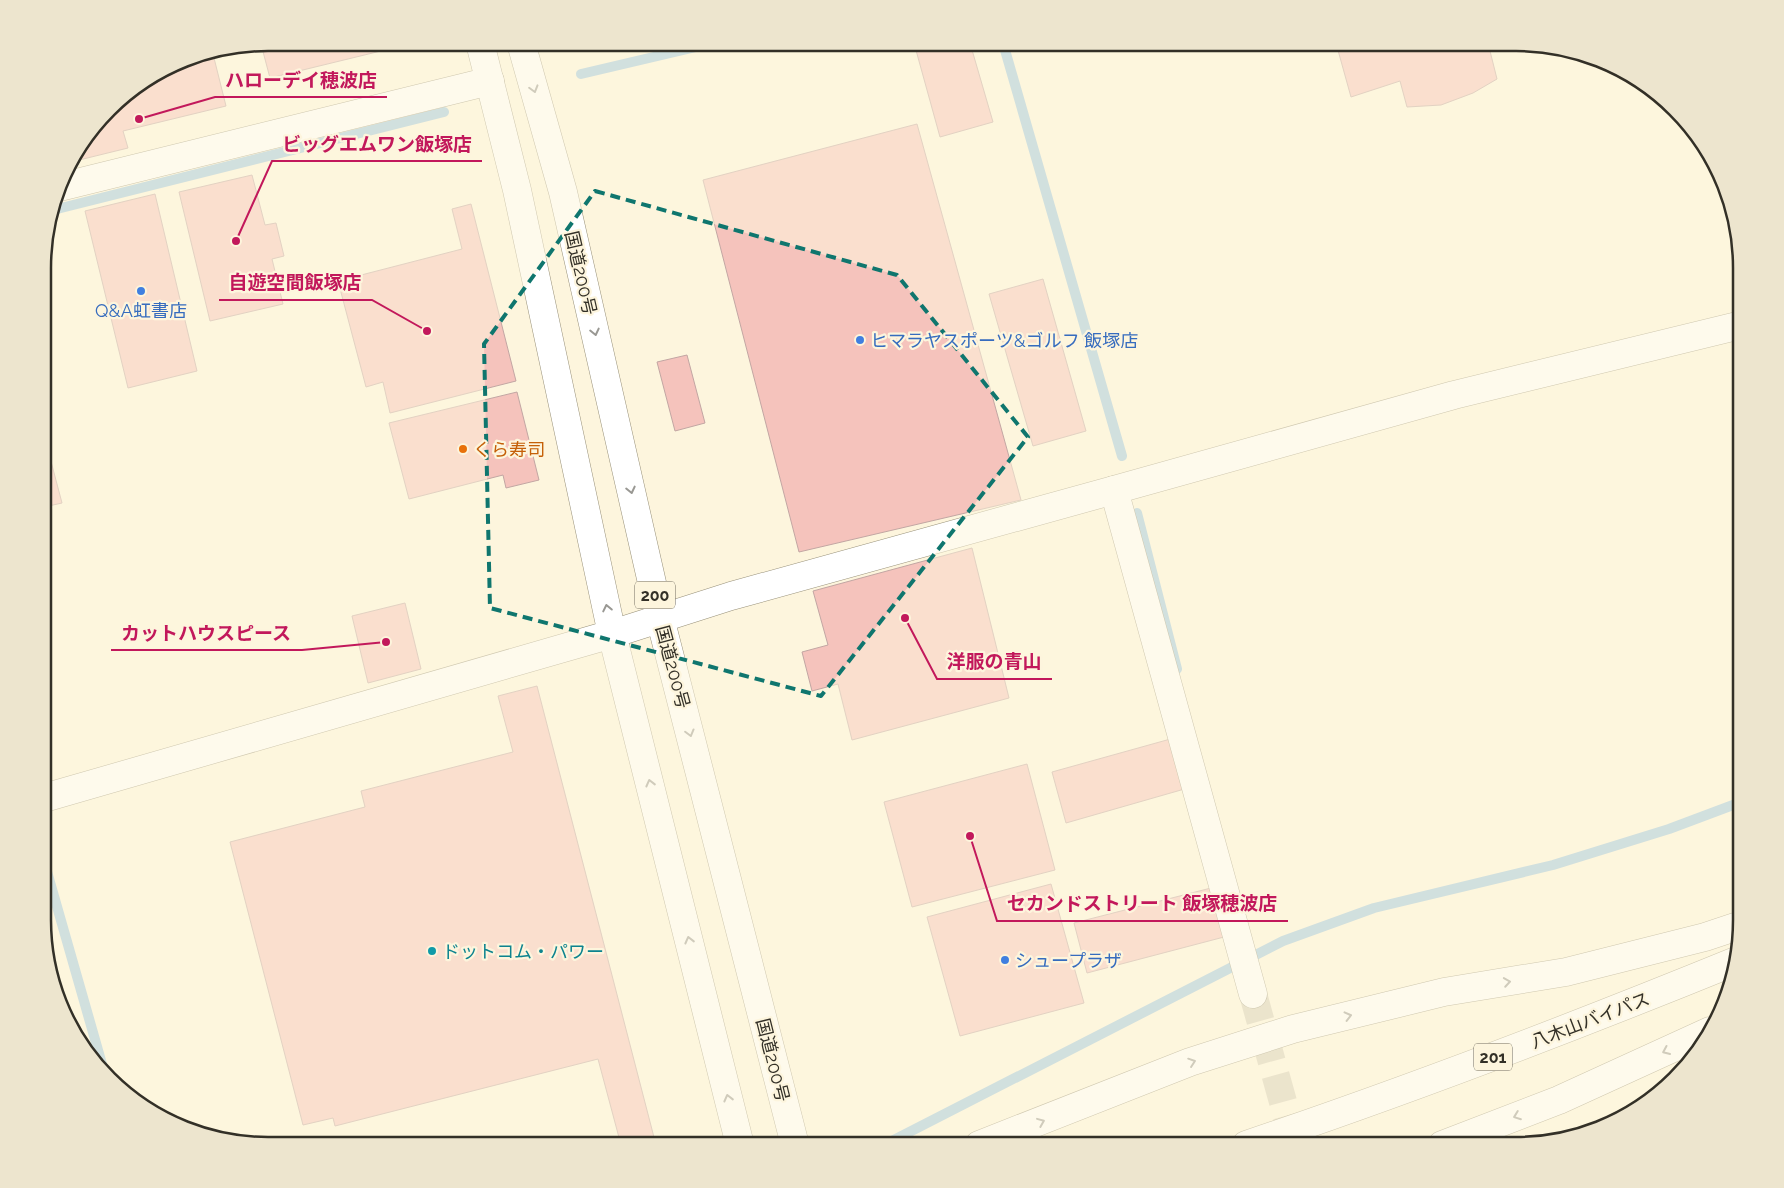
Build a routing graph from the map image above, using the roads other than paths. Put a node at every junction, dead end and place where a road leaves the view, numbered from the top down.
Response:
1 (482, 51) edge
2 (524, 51) edge
3 (490, 81) junction
4 (68, 185) edge
5 (1733, 327) edge
6 (1114, 490) junction
7 (660, 618) junction
8 (612, 634) junction
9 (51, 796) edge
10 (1732, 927) edge
11 (1728, 964) edge
12 (1250, 986) tunnel mouth
13 (1698, 1036) edge
14 (738, 1137) edge
15 (793, 1137) edge
16 (1007, 1137) edge
17 (1270, 1137) edge
18 (1463, 1137) edge

1 - 3 main road
2 -> 7 main road, 国道200号 / 200
3 - 4 main road
8 -> 3 main road
5 - 6 main road
6 - 7 main road
6 - 12 main road
7 - 8 main road
7 -> 15 main road, 国道200号 / 200
8 - 9 main road
14 -> 8 main road
16 -> 10 main road
11 - 17 main road, 八木山バイパス / 201
13 -> 18 main road

